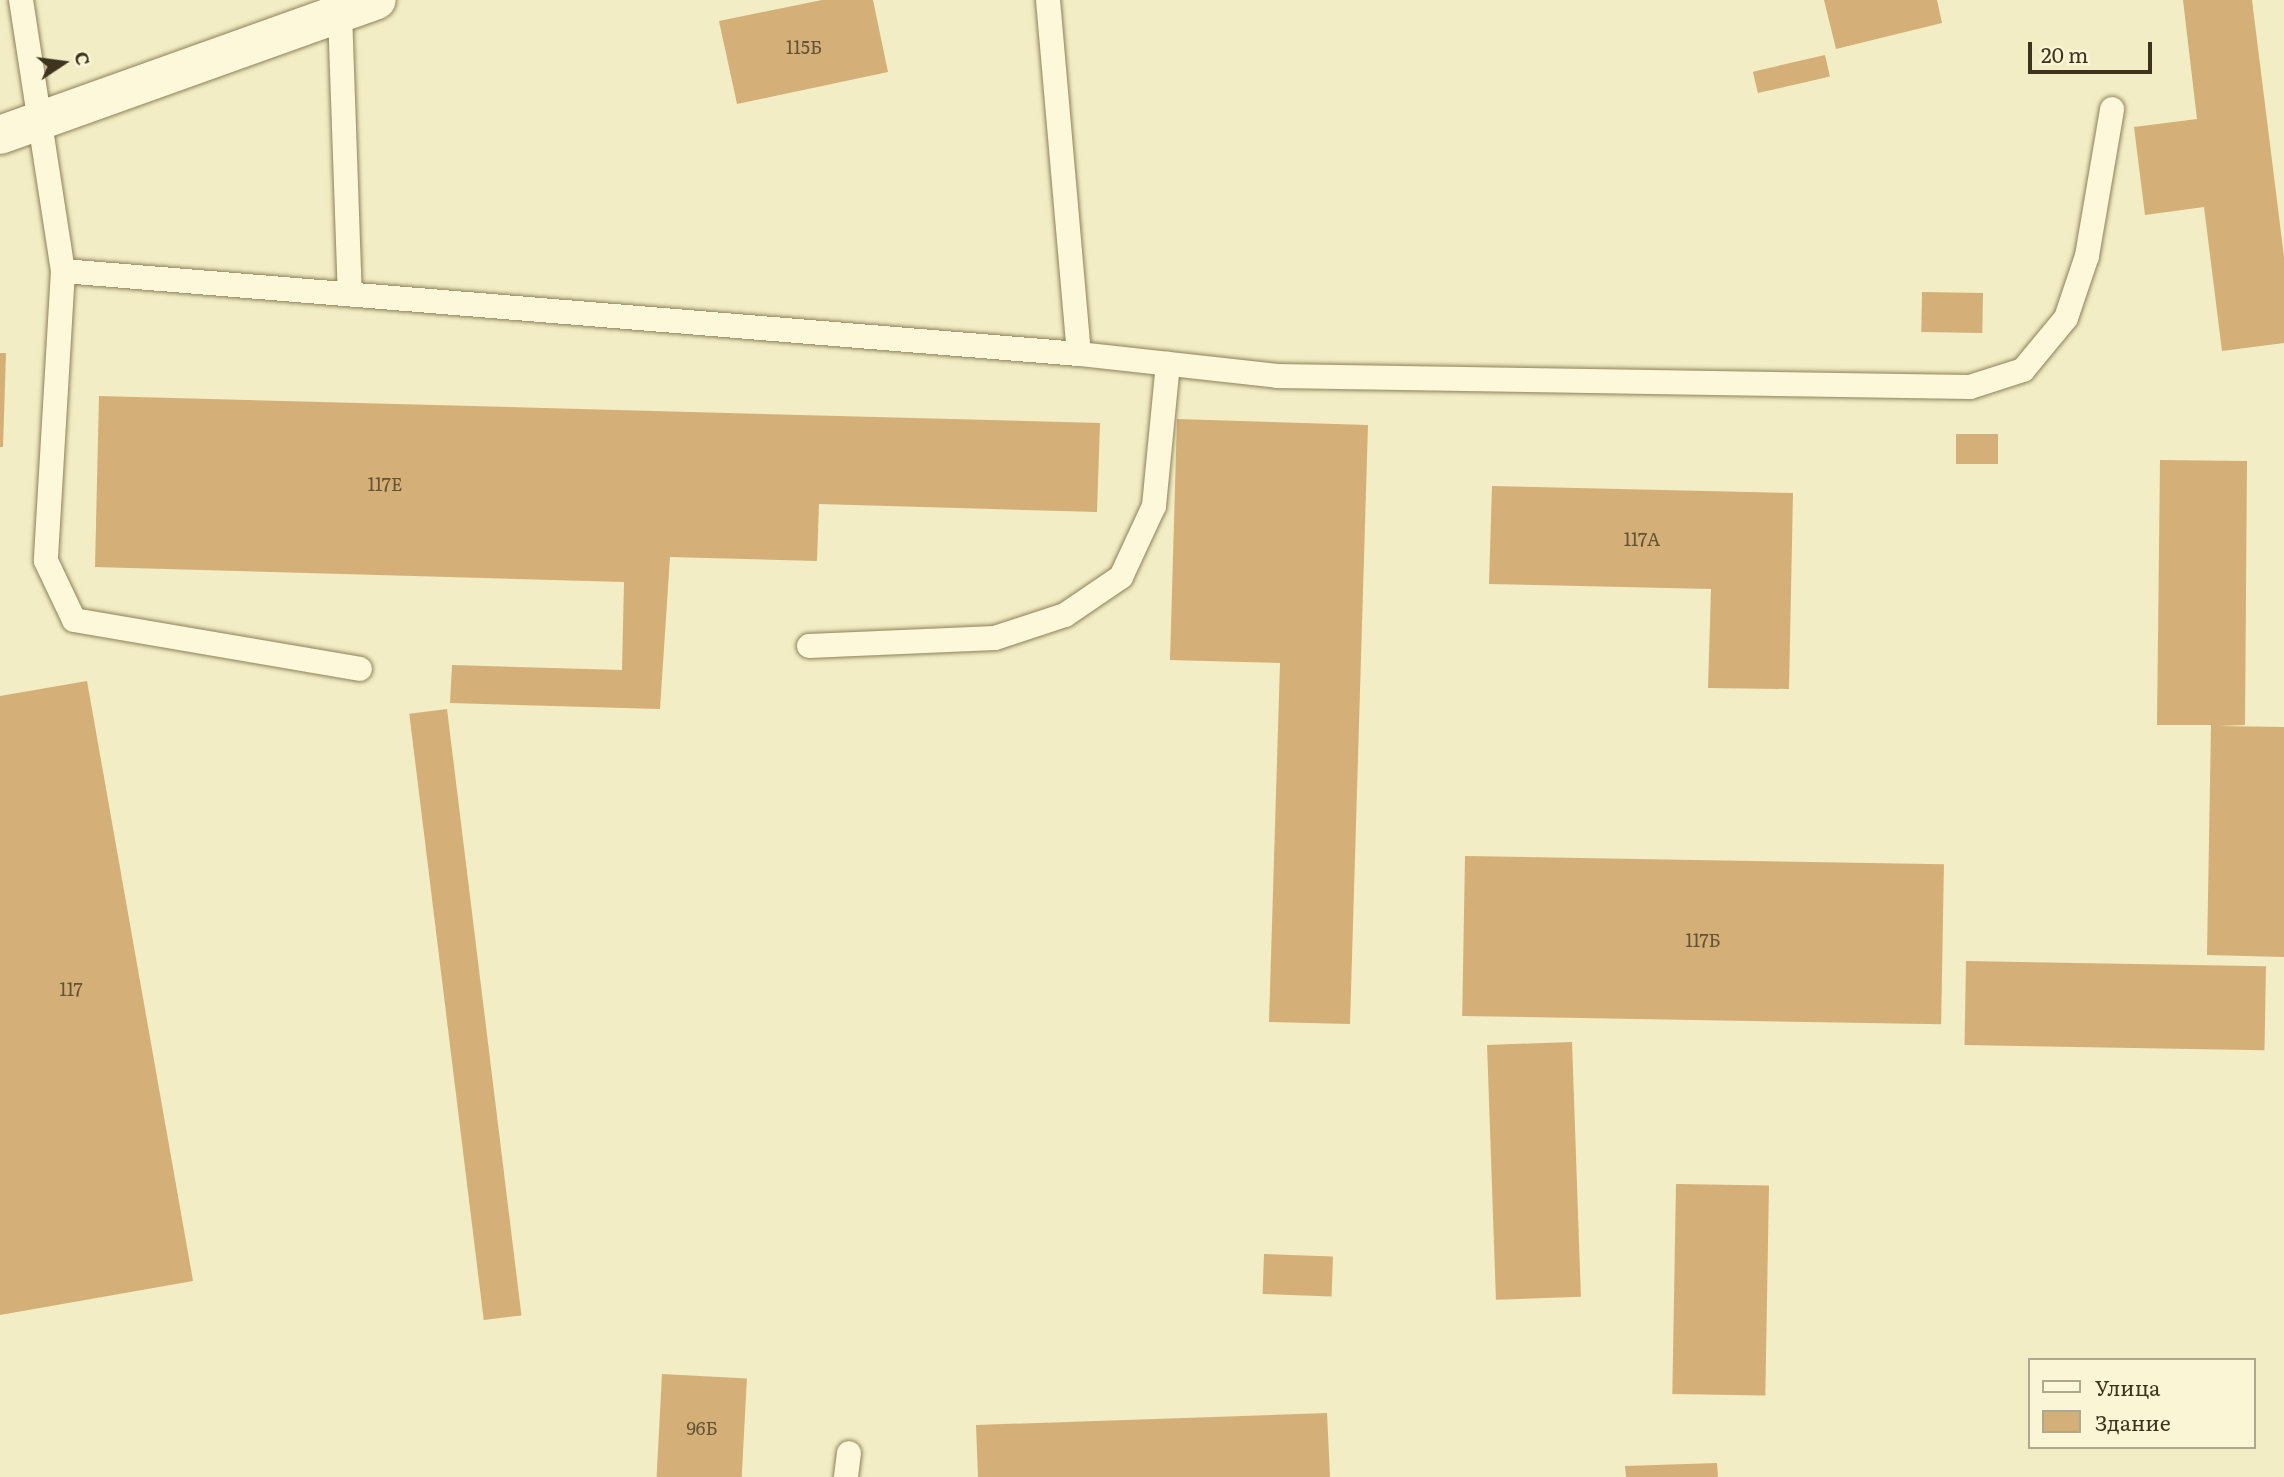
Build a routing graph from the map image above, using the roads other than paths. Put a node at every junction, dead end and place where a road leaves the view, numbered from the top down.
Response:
1 (21, 0) edge
2 (377, 0) edge
3 (1048, 0) edge
4 (340, 13) junction
5 (2112, 109) dead end
6 (38, 122) junction
7 (0, 135) edge
8 (63, 271) junction
9 (350, 294) junction
10 (1079, 354) junction
11 (1168, 364) junction
12 (809, 646) dead end
13 (360, 669) dead end

1 - 6 lane
2 - 4 street
3 - 10 lane
4 - 6 street
4 - 9 lane
5 - 11 lane
6 - 7 street
6 - 8 lane
8 - 9 lane
8 - 13 lane
9 - 10 lane
10 - 11 lane
11 - 12 lane

